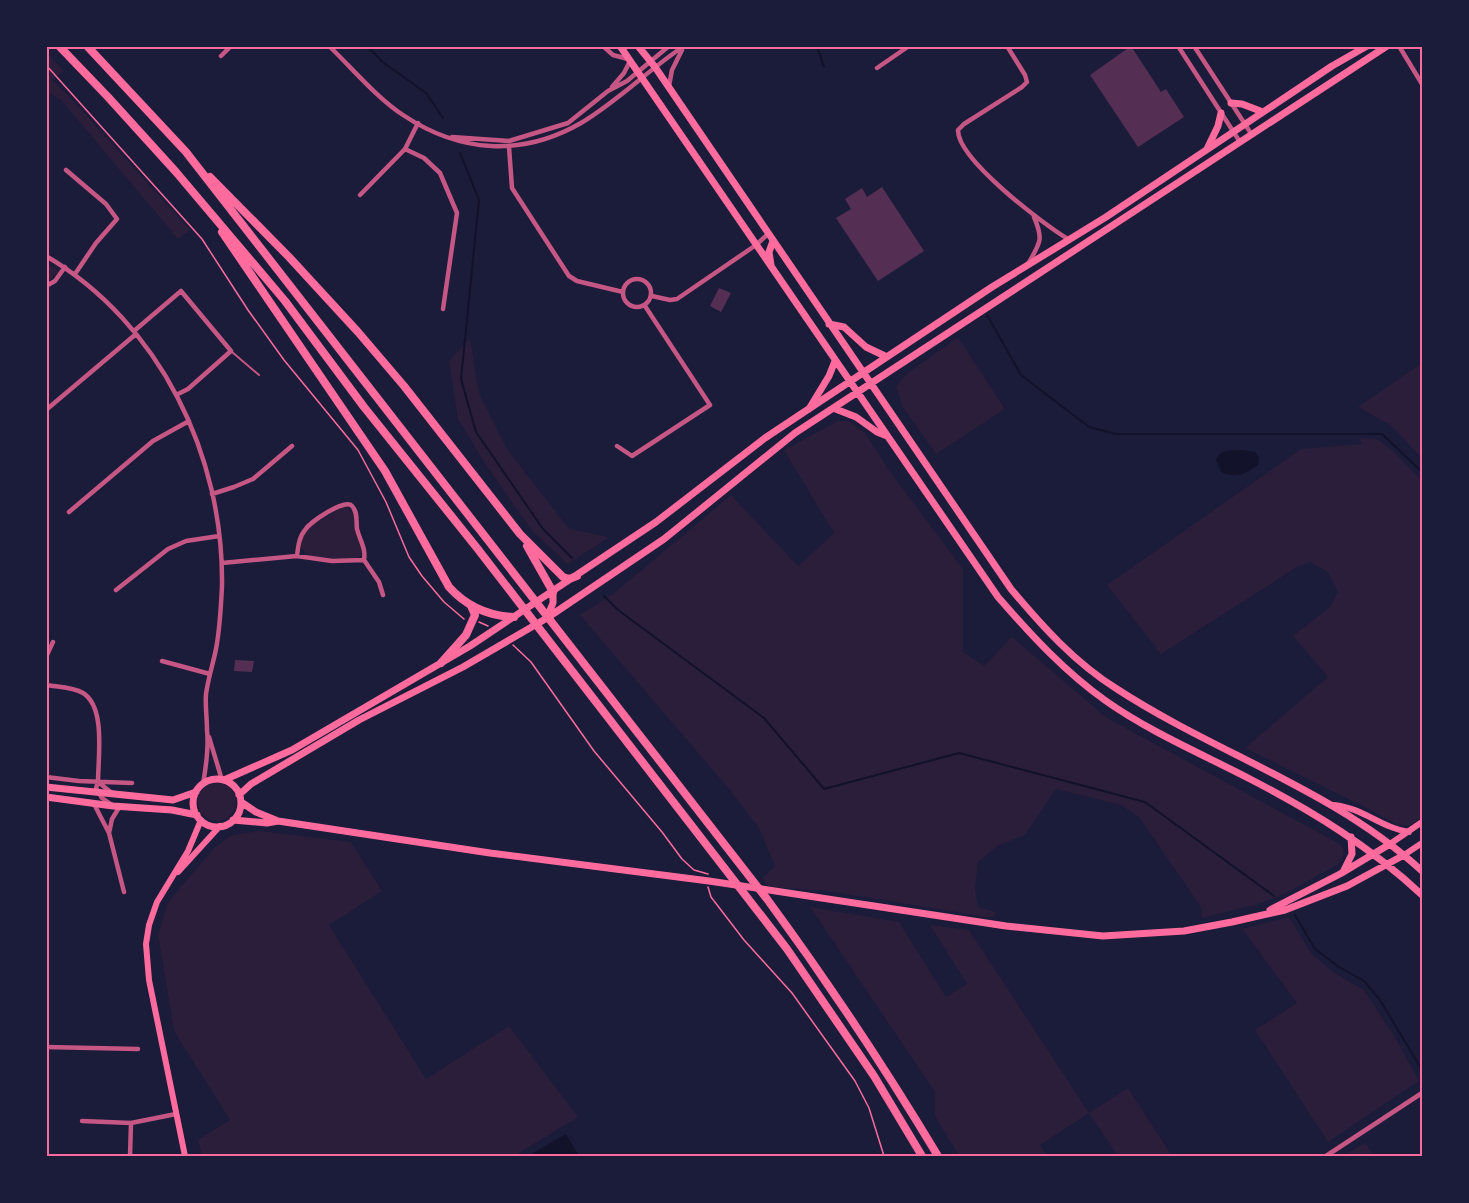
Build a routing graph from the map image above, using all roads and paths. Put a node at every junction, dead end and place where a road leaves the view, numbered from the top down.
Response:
1 (59, 46) edge
2 (87, 46) edge
3 (231, 46) edge
4 (329, 46) edge
5 (603, 46) edge
6 (620, 46) edge
7 (638, 46) edge
8 (669, 46) edge
9 (1007, 46) edge
10 (1178, 46) edge
11 (1194, 46) edge
12 (1367, 46) edge
13 (1387, 46) edge
14 (1399, 46) edge
15 (684, 47) edge
16 (910, 47) edge
17 (221, 56) dead end
18 (629, 60) junction
19 (649, 61) junction
20 (46, 65) edge
21 (655, 67) junction
22 (877, 68) dead end
23 (640, 75) junction
24 (1422, 84) edge
25 (668, 88) junction
26 (608, 91) junction
27 (1232, 103) junction
28 (1263, 112) junction
29 (1221, 113) junction
30 (418, 123) junction
31 (1245, 124) junction
32 (1233, 132) junction
33 (1252, 135) junction
34 (447, 136) junction
35 (508, 141) junction
36 (1240, 142) junction
37 (509, 148) junction
38 (405, 149) junction
39 (1207, 149) junction
40 (186, 152) junction
41 (66, 170) dead end
42 (360, 195) dead end
43 (202, 202) junction
44 (1034, 216) junction
45 (770, 237) junction
46 (1068, 239) junction
47 (756, 246) junction
48 (46, 256) edge
49 (1029, 264) junction
50 (65, 267) junction
51 (771, 268) junction
52 (75, 274) junction
53 (46, 286) edge
54 (623, 292) junction
55 (652, 296) junction
56 (645, 306) junction
57 (443, 309) dead end
58 (829, 324) junction
59 (135, 333) junction
60 (231, 351) junction
61 (887, 357) junction
62 (835, 361) junction
63 (864, 373) junction
64 (259, 375) dead end
65 (850, 383) junction
66 (871, 384) junction
67 (857, 393) junction
68 (176, 395) junction
69 (828, 397) junction
70 (834, 408) junction
71 (46, 410) edge
72 (808, 410) junction
73 (189, 421) junction
74 (887, 436) junction
75 (292, 446) dead end
76 (617, 446) dead end
77 (212, 494) junction
78 (69, 512) dead end
79 (520, 534) junction
80 (219, 536) junction
81 (297, 556) junction
82 (364, 560) junction
83 (222, 563) junction
84 (577, 576) junction
85 (116, 590) dead end
86 (553, 592) junction
87 (382, 595) dead end
88 (471, 606) junction
89 (514, 617) junction
90 (548, 619) junction
91 (472, 622) junction
92 (493, 631) junction
93 (53, 642) dead end
94 (508, 642) junction
95 (46, 657) edge
96 (162, 661) dead end
97 (441, 663) junction
98 (210, 674) junction
99 (46, 685) edge
100 (208, 731) junction
101 (46, 777) edge
102 (223, 780) junction
103 (98, 782) junction
104 (132, 783) dead end
105 (202, 784) junction
106 (46, 787) edge
107 (97, 792) junction
108 (196, 792) junction
109 (113, 794) junction
110 (46, 797) edge
111 (240, 798) junction
112 (93, 803) junction
113 (1333, 805) junction
114 (116, 806) junction
115 (199, 818) junction
116 (232, 820) junction
117 (278, 821) junction
118 (1422, 822) edge
119 (220, 826) junction
120 (1409, 832) junction
121 (109, 833) junction
122 (1351, 837) junction
123 (1422, 843) edge
124 (1390, 844) junction
125 (1375, 854) junction
126 (1404, 855) junction
127 (1388, 864) junction
128 (1422, 871) edge
129 (1340, 874) junction
130 (170, 881) junction
131 (709, 881) junction
132 (124, 892) dead end
133 (1422, 895) edge
134 (1260, 916) junction
135 (46, 1047) edge
136 (138, 1048) dead end
137 (1422, 1093) edge
138 (176, 1114) junction
139 (82, 1121) dead end
140 (131, 1123) junction
141 (130, 1156) edge
142 (185, 1156) edge
143 (884, 1156) edge
144 (922, 1156) edge
145 (938, 1156) edge
146 (1326, 1156) edge

1 - 43 highway
2 - 40 highway
3 - 17 street
4 - 30 street
5 - 18 street
6 - 18 main road
7 - 19 main road
8 - 19 street
9 - 44 street
10 - 29 street
11 - 27 street
12 - 28 main road
13 - 33 main road
14 - 24 street
15 - 21 street
15 - 25 street
16 - 22 street
18 - 23 main road
18 - 26 street
19 - 21 main road
19 - 23 street
20 - 91 path
21 - 23 street
21 - 25 main road
23 - 26 street
23 - 37 street
23 - 47 main road
25 - 45 main road
26 - 35 street
27 - 28 main road
27 - 31 street
28 - 31 main road
29 - 32 street
29 - 39 main road
30 - 34 street
30 - 38 street
31 - 32 main road
31 - 33 street
32 - 36 street
32 - 39 main road
33 - 36 main road
34 - 35 street
34 - 37 street
35 - 37 street
36 - 66 main road
37 - 54 street
38 - 42 street
38 - 57 street
39 - 46 main road
40 - 79 highway
40 - 90 highway
41 - 52 street
43 - 88 highway
43 - 144 highway
44 - 46 street
44 - 49 street
45 - 47 street
45 - 51 main road
45 - 58 main road
46 - 49 main road
47 - 51 main road
47 - 55 street
48 - 50 street
49 - 61 main road
50 - 52 street
50 - 53 street
51 - 62 main road
52 - 59 street
54 - 55 street
54 - 56 street
55 - 56 street
56 - 76 street
58 - 61 main road
58 - 63 main road
59 - 60 street
59 - 68 street
59 - 71 street
60 - 64 lane
60 - 68 street
61 - 63 main road
62 - 65 main road
62 - 72 main road
63 - 65 main road
63 - 66 main road
65 - 67 main road
65 - 69 main road
66 - 67 main road
66 - 113 main road
67 - 70 main road
67 - 74 main road
68 - 73 street
69 - 70 main road
69 - 72 main road
70 - 74 main road
70 - 90 main road
72 - 84 main road
73 - 77 street
73 - 78 street
74 - 122 main road
75 - 77 street
77 - 80 street
79 - 84 highway
79 - 86 highway
80 - 83 street
80 - 85 street
81 - 82 street
81 - 82 street
81 - 83 street
82 - 87 street
83 - 98 street
84 - 86 main road
86 - 89 main road
86 - 90 main road
88 - 89 highway
88 - 91 highway
89 - 90 main road
89 - 92 main road
90 - 94 main road
90 - 145 highway
91 - 92 path
91 - 97 highway
92 - 97 main road
93 - 95 street
94 - 111 main road
94 - 131 path
96 - 98 street
97 - 102 main road
98 - 100 street
99 - 103 street
100 - 102 street
100 - 105 street
101 - 103 street
102 - 105 main road
102 - 111 main road
103 - 104 street
103 - 107 street
103 - 109 street
105 - 108 main road
106 - 107 main road
107 - 109 main road
107 - 114 street
108 - 109 main road
108 - 115 main road
110 - 112 main road
111 - 116 main road
111 - 117 main road
112 - 114 main road
112 - 121 street
113 - 120 main road
113 - 124 main road
114 - 115 main road
114 - 121 street
115 - 119 main road
115 - 130 main road
116 - 117 main road
116 - 119 main road
117 - 131 main road
118 - 120 main road
119 - 130 main road
120 - 124 main road
121 - 132 street
122 - 125 main road
122 - 129 main road
123 - 126 main road
124 - 125 main road
124 - 126 main road
125 - 127 main road
125 - 129 main road
126 - 127 main road
126 - 128 main road
127 - 133 main road
127 - 134 main road
129 - 134 main road
130 - 138 main road
131 - 134 main road
131 - 143 path
135 - 136 street
137 - 146 street
138 - 140 street
138 - 142 main road
139 - 140 street
140 - 141 street

